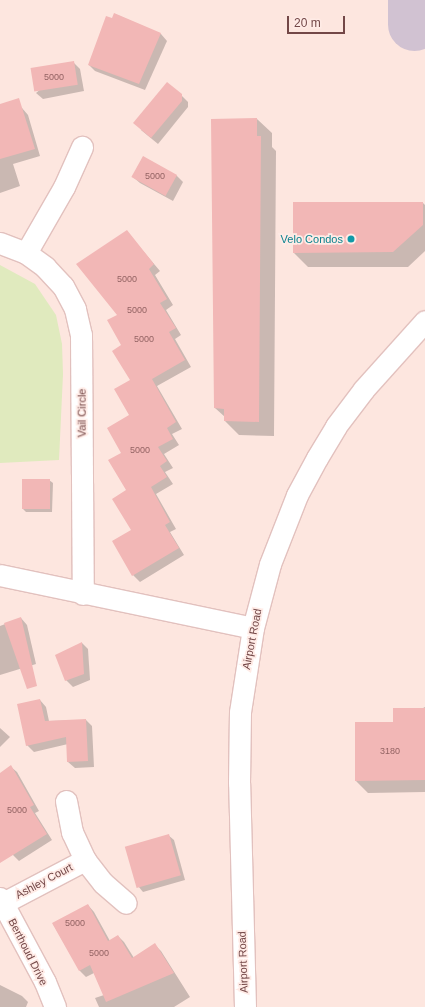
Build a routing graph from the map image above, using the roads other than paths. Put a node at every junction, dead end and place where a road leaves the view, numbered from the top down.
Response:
1 (82, 147) dead end
2 (0, 243) edge
3 (26, 253) junction
4 (425, 321) edge
5 (0, 575) edge
6 (83, 594) junction
7 (253, 628) junction
8 (66, 801) dead end
9 (85, 860) junction
10 (2, 901) edge
11 (126, 903) dead end
12 (55, 1007) edge
13 (245, 1007) edge

1 - 3 street
2 - 3 street, Vail Circle
3 - 6 street, Vail Circle
4 - 7 street, Airport Road
5 - 6 street
6 - 7 street
7 - 13 street, Airport Road
8 - 9 street, Ashley Court
9 - 10 street, Ashley Court
9 - 11 street, Ashley Court
10 - 12 street, Berthoud Drive

